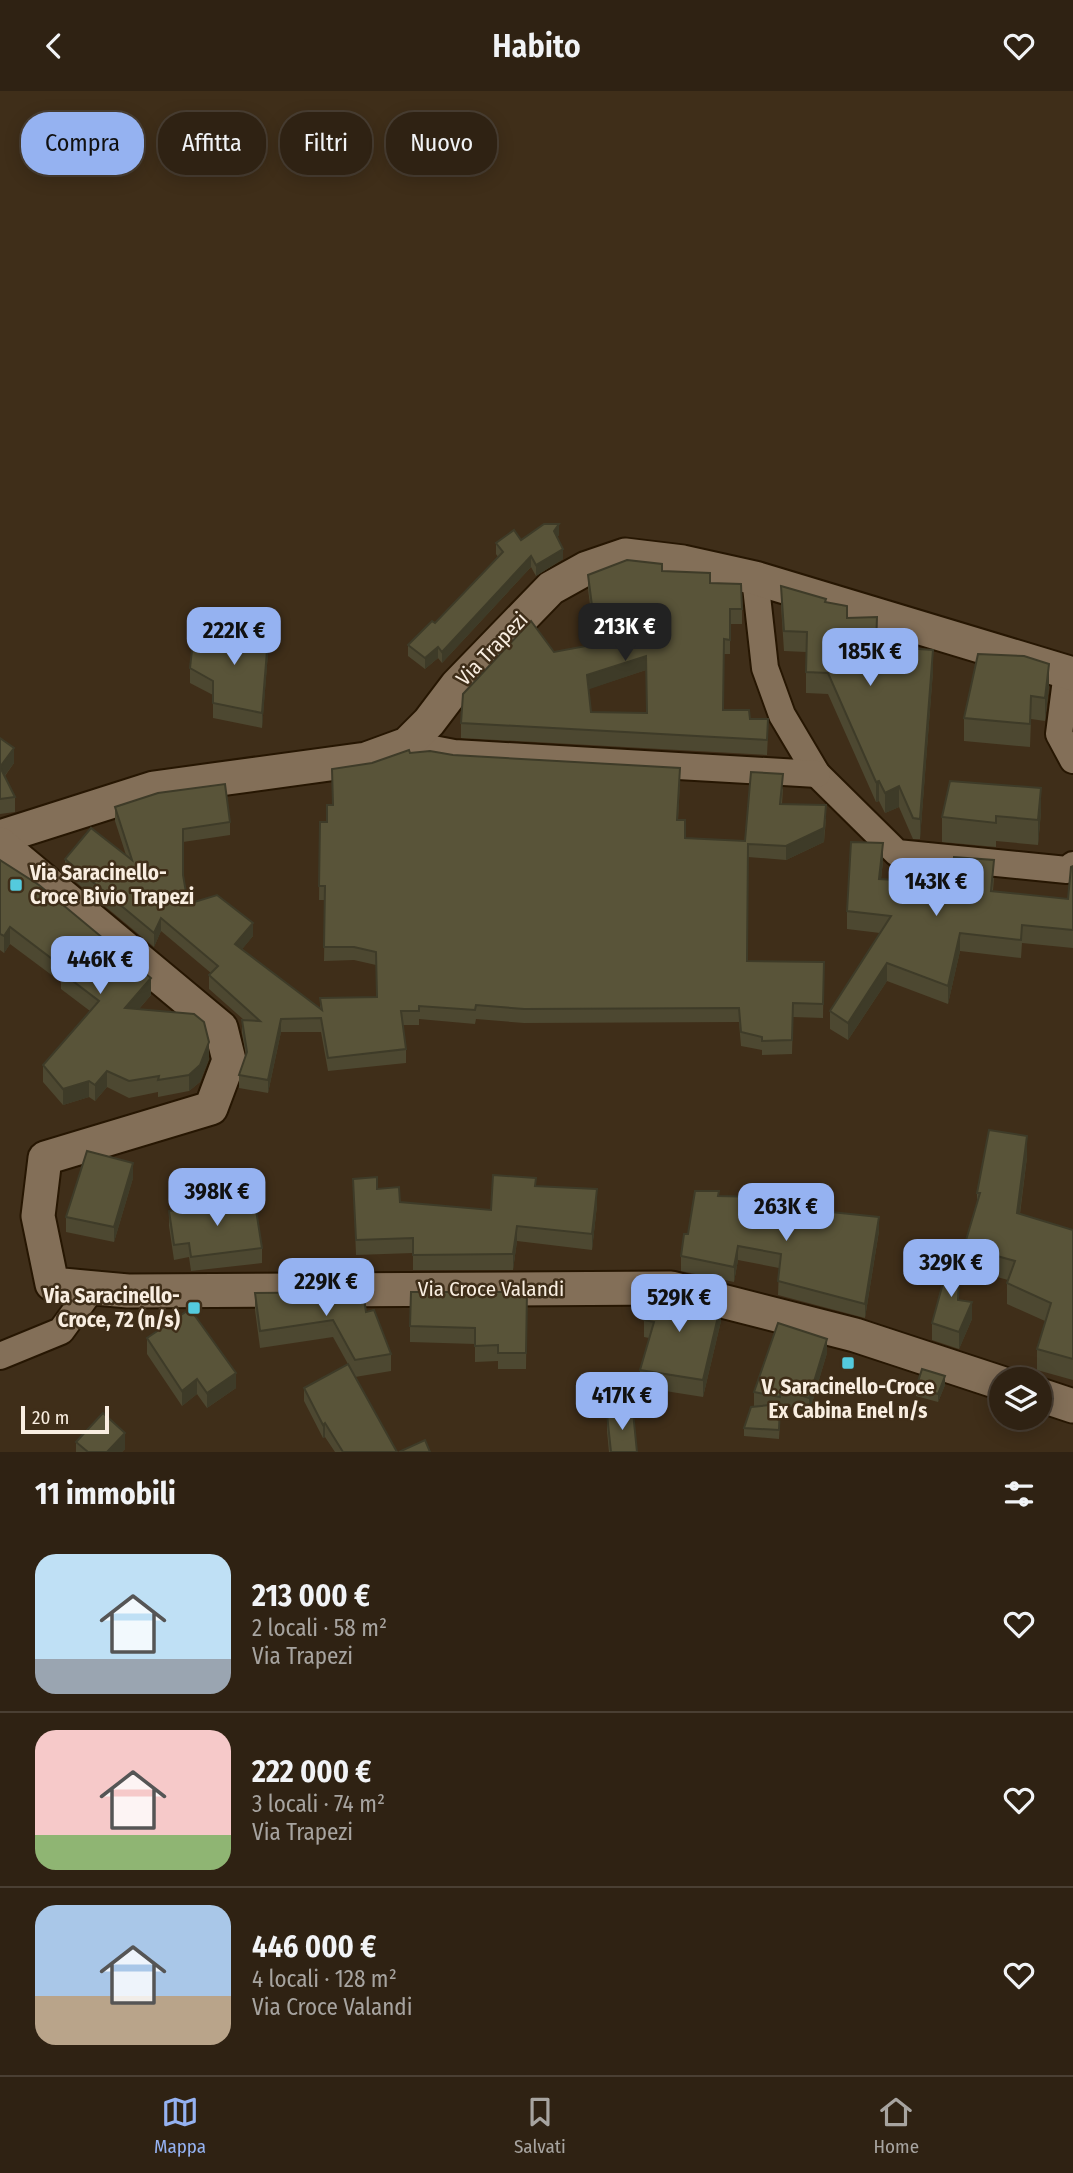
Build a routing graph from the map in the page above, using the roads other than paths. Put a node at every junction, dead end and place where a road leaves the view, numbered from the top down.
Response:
1 (755, 578) junction
2 (1070, 673) edge
3 (407, 744) junction
4 (1073, 761) edge
5 (817, 774) junction
6 (0, 837) edge
7 (0, 844) edge
8 (1073, 865) edge
9 (93, 1287) junction
10 (0, 1356) edge
11 (989, 1379) edge
12 (1052, 1399) edge
13 (1073, 1406) edge

1 - 2 street, Via Trapezi
1 - 3 street, Via Trapezi
1 - 5 street
2 - 4 street
3 - 5 street
3 - 6 street, Via Trapezi
5 - 8 street
7 - 9 street, Via Croce Valandi
9 - 10 street
9 - 11 street, Via Croce Valandi
12 - 13 street

